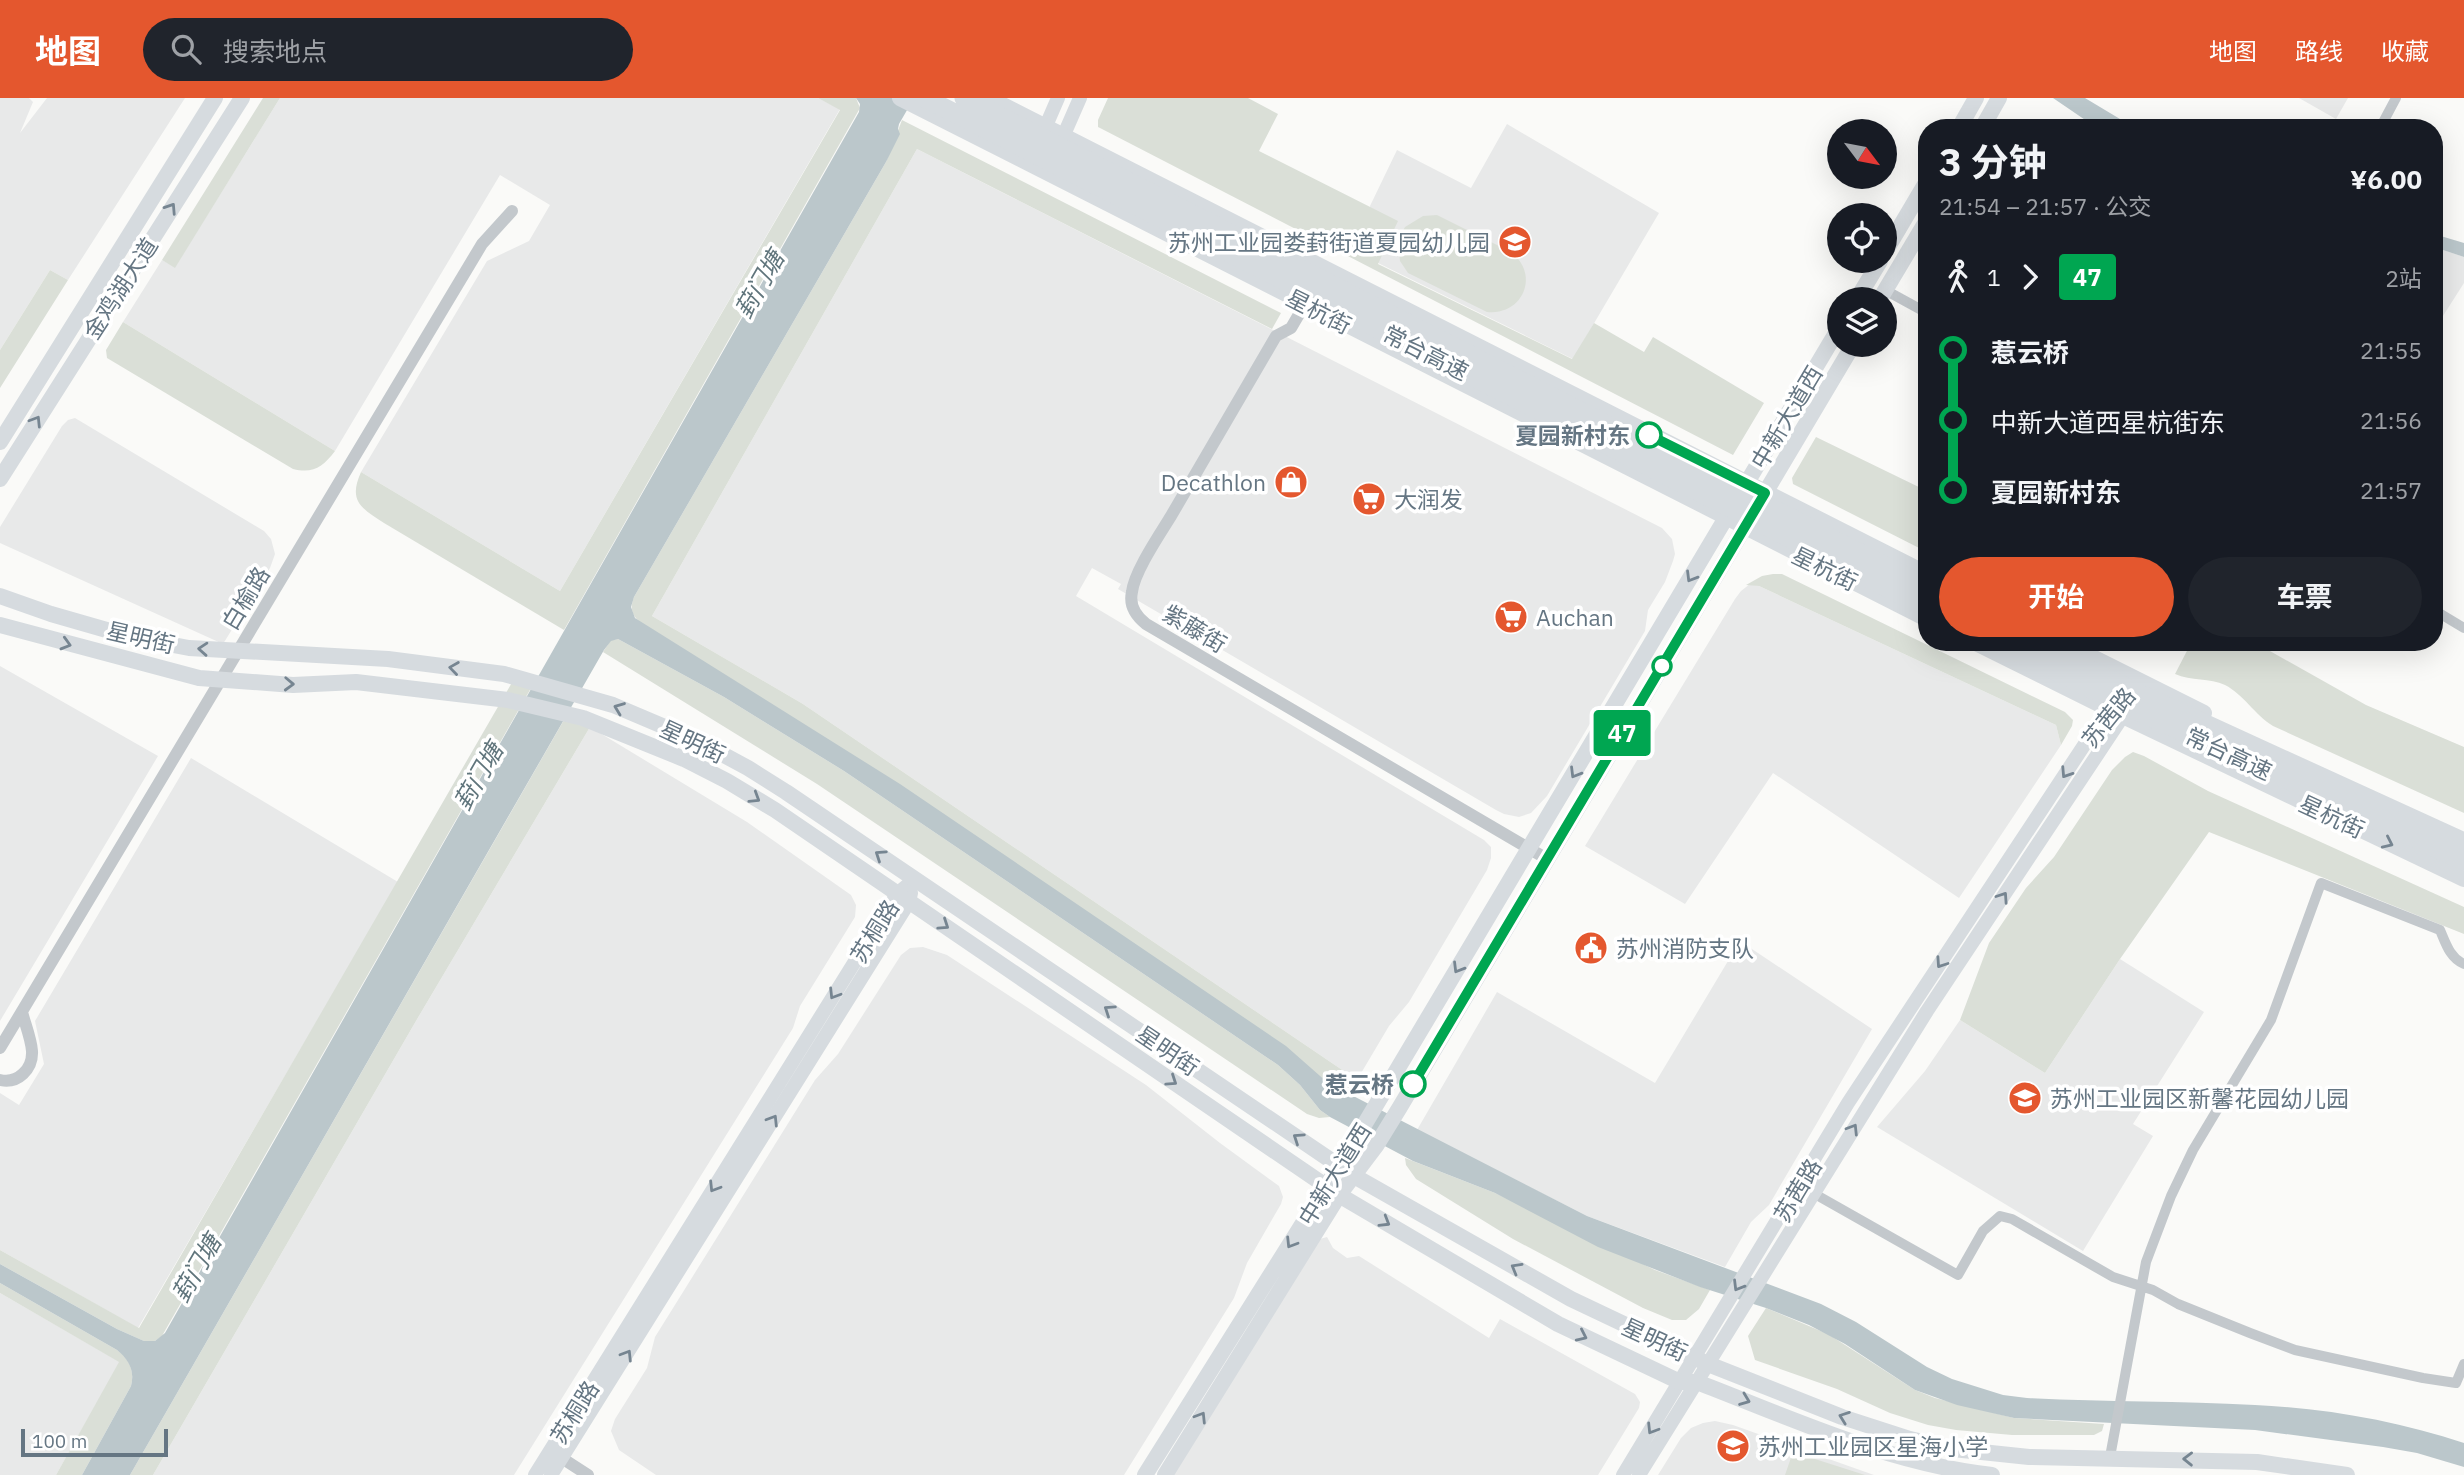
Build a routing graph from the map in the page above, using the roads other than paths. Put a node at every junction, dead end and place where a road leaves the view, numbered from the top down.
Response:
1 (215, 98) edge
2 (242, 98) edge
3 (900, 98) edge
4 (964, 98) edge
5 (989, 98) edge
6 (1058, 98) edge
7 (1080, 98) edge
8 (1976, 98) edge
9 (1999, 98) edge
10 (2396, 98) edge
11 (921, 103) edge
12 (1964, 119) edge
13 (1987, 119) edge
14 (2385, 119) edge
15 (1045, 128) junction
16 (1064, 136) junction
17 (1030, 164) junction
18 (1048, 173) junction
19 (1918, 196) edge
20 (512, 211) dead end
21 (1897, 232) edge
22 (1918, 235) edge
23 (1888, 287) edge
24 (1897, 301) edge
25 (1305, 304) junction
26 (1918, 309) edge
27 (1827, 348) edge
28 (1846, 357) edge
29 (0, 442) edge
30 (1586, 447) junction
31 (0, 479) edge
32 (1747, 484) junction
33 (1765, 493) junction
34 (1737, 500) junction
35 (1755, 510) junction
36 (1726, 519) junction
37 (1744, 528) junction
38 (1918, 570) edge
39 (1918, 578) edge
40 (1918, 582) edge
41 (0, 596) edge
42 (1918, 603) edge
43 (1918, 615) edge
44 (2443, 615) edge
45 (0, 625) edge
46 (2464, 628) edge
47 (1992, 651) edge
48 (2015, 651) edge
49 (2054, 651) edge
50 (2080, 651) edge
51 (238, 652) junction
52 (221, 679) junction
53 (2137, 680) junction
54 (2115, 713) junction
55 (2464, 841) edge
56 (1529, 849) junction
57 (1547, 859) junction
58 (2464, 861) edge
59 (915, 879) junction
60 (2464, 879) edge
61 (903, 898) junction
62 (2464, 964) edge
63 (22, 1012) junction
64 (0, 1048) edge
65 (0, 1080) edge
66 (1340, 1166) junction
67 (1354, 1176) junction
68 (1334, 1190) junction
69 (1813, 1193) junction
70 (1758, 1267) junction
71 (2142, 1286) junction
72 (1701, 1361) junction
73 (2464, 1364) edge
74 (1680, 1382) junction
75 (1697, 1382) junction
76 (556, 1454) junction
77 (2110, 1457) junction
78 (2258, 1468) edge
79 (536, 1475) edge
80 (551, 1475) edge
81 (588, 1475) edge
82 (1144, 1475) edge
83 (1165, 1475) edge
84 (1623, 1475) edge
85 (1639, 1475) edge
86 (1992, 1475) edge
87 (2242, 1475) edge
88 (2347, 1475) edge

1 - 29 main road, 金鸡湖大道
31 -> 2 main road, 金鸡湖大道
3 - 11 main road, 星杭街
4 - 40 highway, 常台高速
5 - 15 main road, 星杭街
6 - 15 main road
7 - 16 main road
8 - 12 main road
9 - 13 main road
10 - 14 street
11 - 17 main road, 星杭街
11 - 42 highway, 常台高速
15 - 16 main road, 星杭街
15 - 17 main road
16 - 18 main road
16 - 32 main road, 星杭街
17 - 18 main road, 星杭街
18 - 25 main road, 星杭街
19 - 21 main road
20 - 51 street, 白榆路
22 - 23 main road
24 - 26 street
25 - 30 main road, 星杭街
25 - 56 street, 紫藤街
27 - 32 main road, 中新大道西
28 - 33 main road, 中新大道西
30 - 34 main road
30 - 36 main road, 星杭街
32 - 33 main road, 星杭街
32 - 34 main road, 中新大道西
33 - 34 main road
33 - 35 main road, 中新大道西
33 - 38 main road, 星杭街
34 - 36 main road, 中新大道西
35 - 36 main road
35 - 37 main road, 中新大道西
35 - 39 main road
36 - 37 main road, 星杭街
36 -> 56 main road, 中新大道西
37 - 43 main road, 星杭街
37 - 57 main road, 中新大道西
51 -> 41 main road, 星明街
44 - 46 street
45 -> 52 main road, 星明街
47 - 54 main road, 星杭街
48 - 58 highway, 常台高速
49 - 55 highway, 常台高速
50 - 53 main road, 星杭街
51 - 52 street, 白榆路
59 -> 51 main road, 星明街
52 -> 61 main road, 星明街
52 - 63 street, 白榆路
53 - 54 main road, 苏茜路
53 - 55 main road, 星杭街
54 -> 60 main road, 星杭街
69 -> 54 main road, 苏茜路
54 -> 70 main road, 苏茜路
56 - 57 street, 紫藤街
56 -> 66 main road, 中新大道西
57 - 67 main road, 中新大道西
59 - 61 main road, 苏桐路
66 -> 59 main road, 星明街
61 -> 68 main road, 星明街
61 - 76 main road, 苏桐路
62 - 71 street
63 - 64 street, 白榆路
63 - 65 street
66 - 67 main road, 星明街
66 - 68 main road, 中新大道西
67 - 68 main road, 中新大道西
72 -> 67 main road, 星明街
68 -> 74 main road, 星明街
68 -> 82 main road, 中新大道西
83 -> 68 main road, 中新大道西
69 - 70 main road, 苏茜路
69 - 71 street
70 - 72 main road, 苏茜路
71 - 73 street
71 - 77 street
72 - 74 main road, 苏茜路
72 - 75 main road, 苏茜路
77 -> 72 main road, 星明街
74 - 75 main road, 星明街
74 -> 84 main road, 苏茜路
75 - 85 main road, 苏茜路
75 -> 86 main road, 星明街
76 - 79 main road, 苏桐路
76 - 80 main road, 苏桐路
76 - 81 street
78 -> 77 main road, 星明街
78 - 87 main road
78 - 88 main road, 星明街

